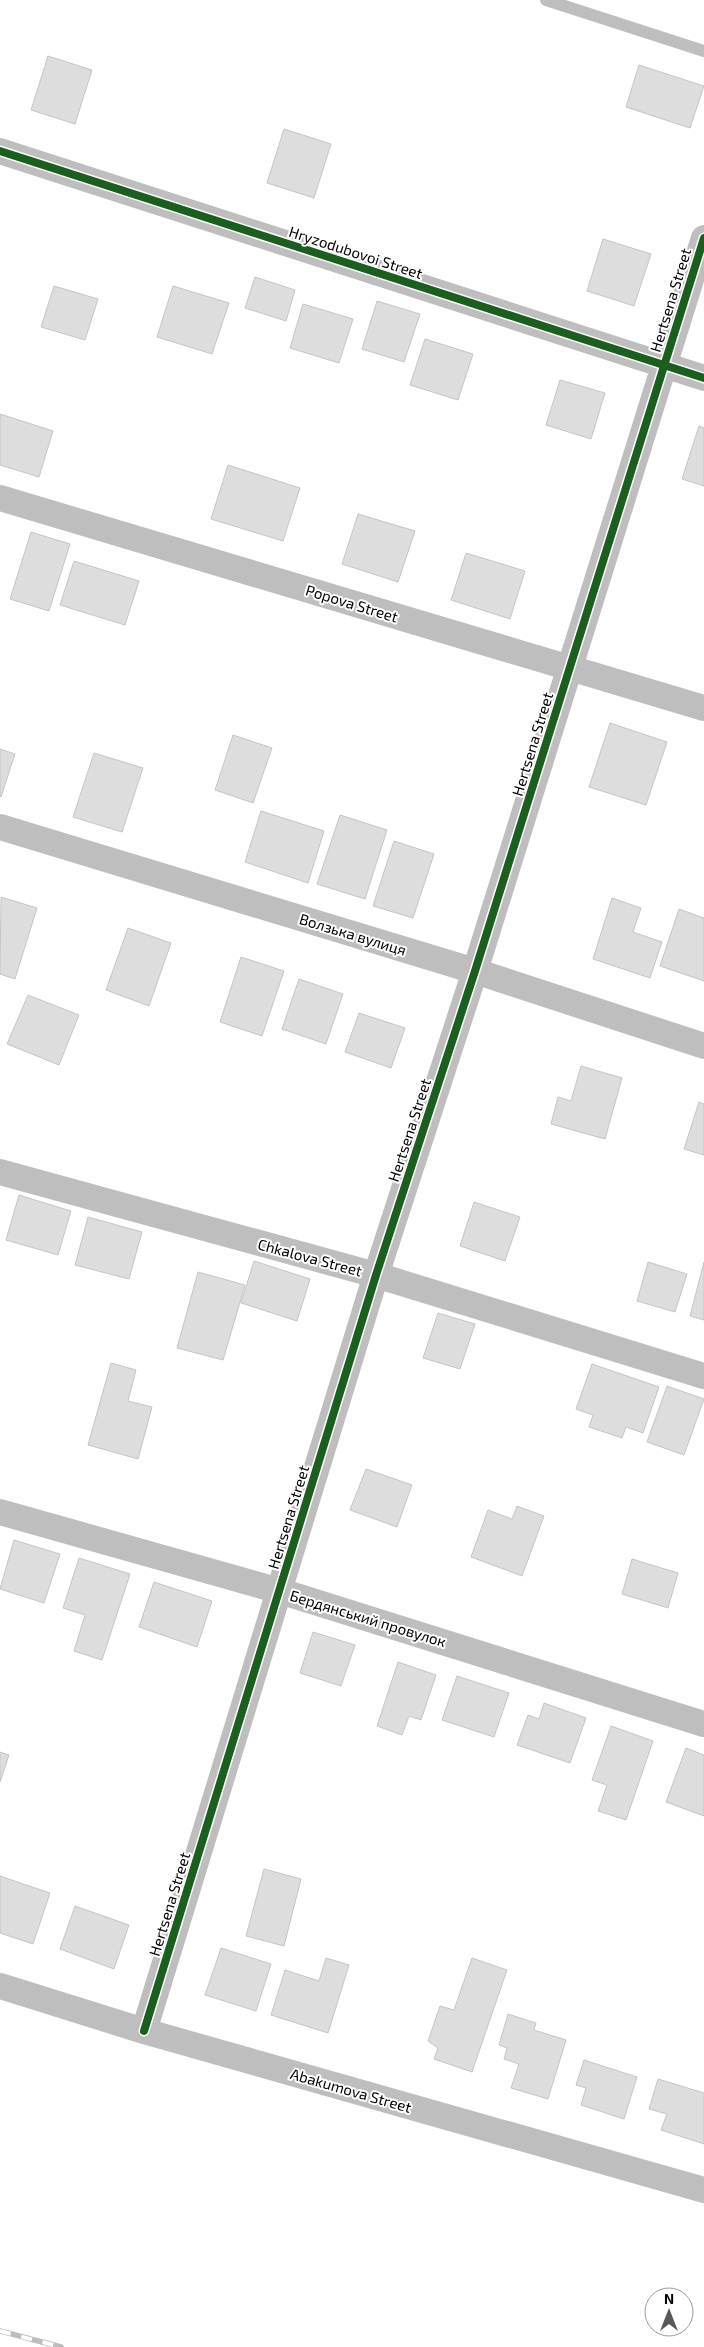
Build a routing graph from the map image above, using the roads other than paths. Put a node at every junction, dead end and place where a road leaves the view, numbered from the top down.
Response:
1 (546, 0) edge
2 (704, 51) edge
3 (0, 151) edge
4 (704, 238) edge
5 (664, 366) junction
6 (704, 378) edge
7 (0, 498) edge
8 (570, 668) junction
9 (704, 708) edge
10 (0, 827) edge
11 (475, 971) junction
12 (704, 1046) edge
13 (0, 1172) edge
14 (376, 1275) junction
15 (704, 1376) edge
16 (0, 1512) edge
17 (280, 1591) junction
18 (704, 1724) edge
19 (0, 1986) edge
20 (144, 2032) junction
21 (704, 2190) edge

1 - 2 lane
3 - 5 street, Hryzodubovoi Street
4 - 5 street, Hertsena Street
5 - 6 street, Hryzodubovoi Street
5 - 8 street, Hertsena Street
7 - 8 street, Popova Street
8 - 9 street, Popova Street
8 - 11 street, Hertsena Street
10 - 11 street, Волзька вулиця
11 - 12 street, Волзька вулиця
11 - 14 street, Hertsena Street
13 - 14 street, Chkalova Street
14 - 15 street, Chkalova Street
14 - 17 street, Hertsena Street
16 - 17 street, Бердянський провулок
17 - 18 street, Бердянський провулок
17 - 20 street, Hertsena Street
19 - 20 street, Abakumova Street
20 - 21 street, Abakumova Street

